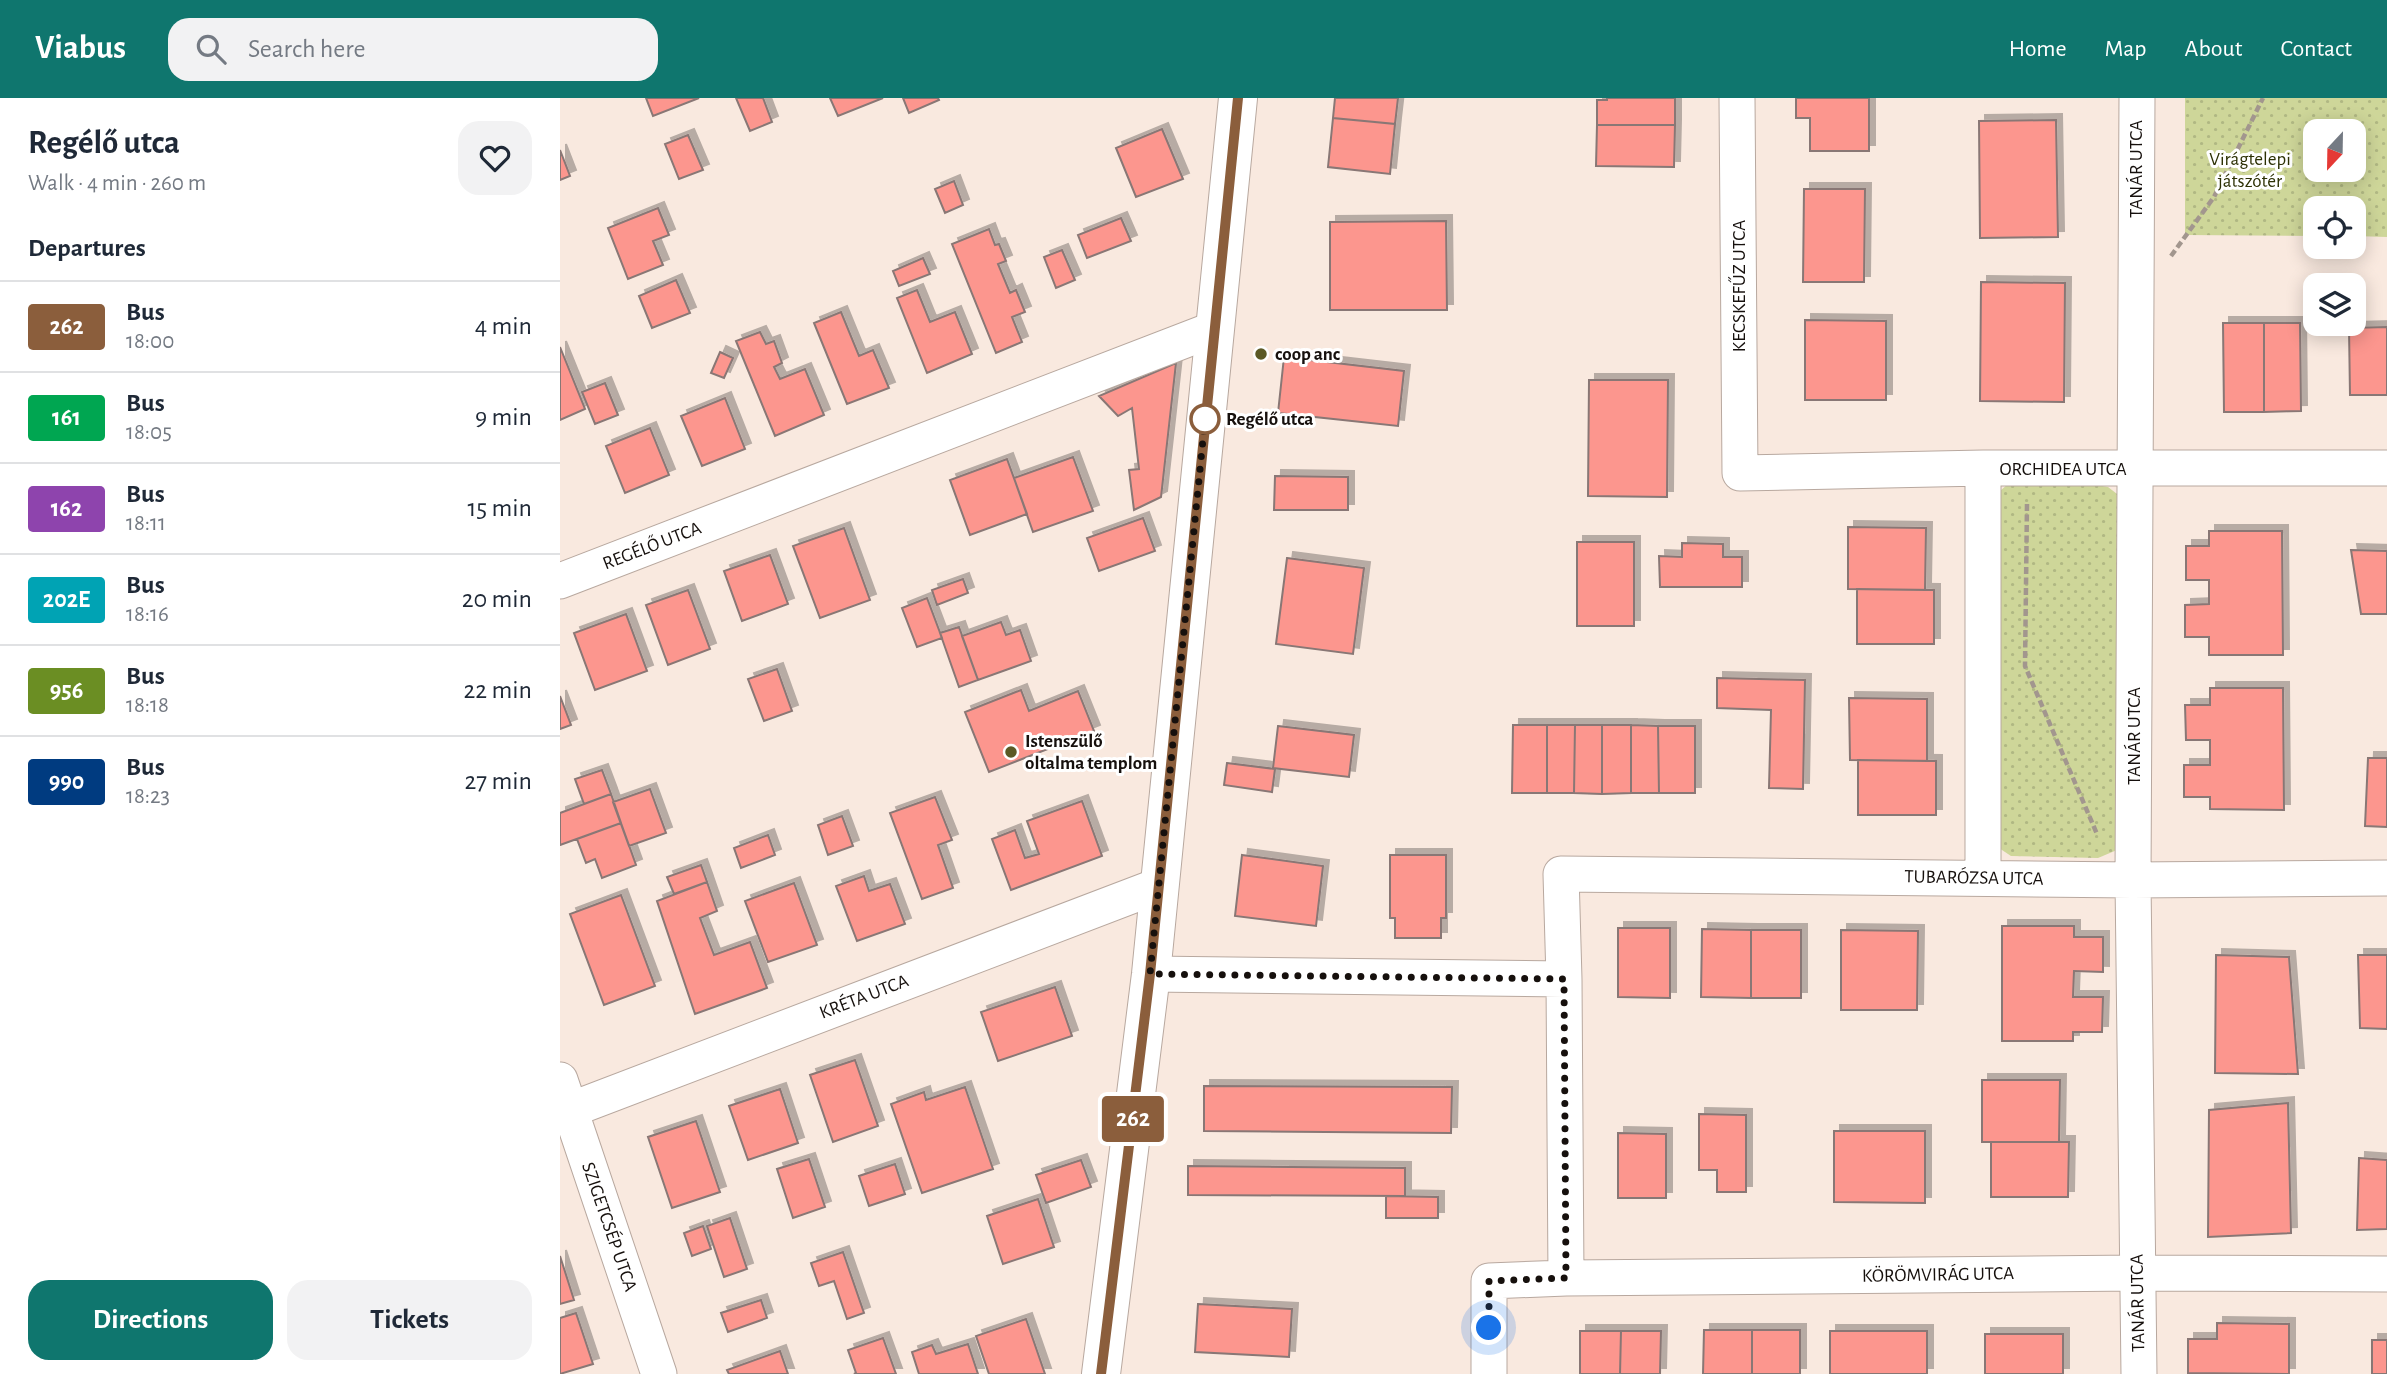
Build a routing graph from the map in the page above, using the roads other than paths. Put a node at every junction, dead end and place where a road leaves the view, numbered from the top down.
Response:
1 (1238, 98) edge
2 (1737, 98) edge
3 (2137, 98) edge
4 (1214, 329) junction
5 (1983, 468) junction
6 (2387, 468) edge
7 (2134, 469) junction
8 (1740, 473) joint
9 (560, 581) edge
10 (1983, 877) junction
11 (2387, 878) edge
12 (2133, 880) junction
13 (1160, 885) junction
14 (1150, 974) junction
15 (1564, 979) junction
16 (565, 1095) edge
17 (2137, 1273) junction
18 (2387, 1275) edge
19 (1566, 1278) junction
20 (659, 1374) edge
21 (1101, 1374) edge
22 (1489, 1374) edge
23 (2139, 1374) edge

1 - 4 main road
2 - 8 street, KECSKEFŰZ UTCA
3 - 7 street, TANÁR UTCA
4 - 9 street, REGÉLŐ UTCA
4 - 13 main road
5 - 7 street, ORCHIDEA UTCA
5 - 8 street, ORCHIDEA UTCA
5 - 10 street
6 - 7 street, ORCHIDEA UTCA
7 - 12 street, TANÁR UTCA
10 - 12 street, TUBARÓZSA UTCA
10 - 15 street, TUBARÓZSA UTCA
11 - 12 street, TUBARÓZSA UTCA
12 - 17 street, TANÁR UTCA
13 - 14 main road
13 - 16 street, KRÉTA UTCA
14 - 15 street
14 - 21 main road
15 - 19 street
16 - 20 street, SZIGETCSÉP UTCA
17 - 18 street, KÖRÖMVIRÁG UTCA
17 - 19 street, KÖRÖMVIRÁG UTCA
17 - 23 street, TANÁR UTCA
19 - 22 street, KÖRÖMVIRÁG UTCA

